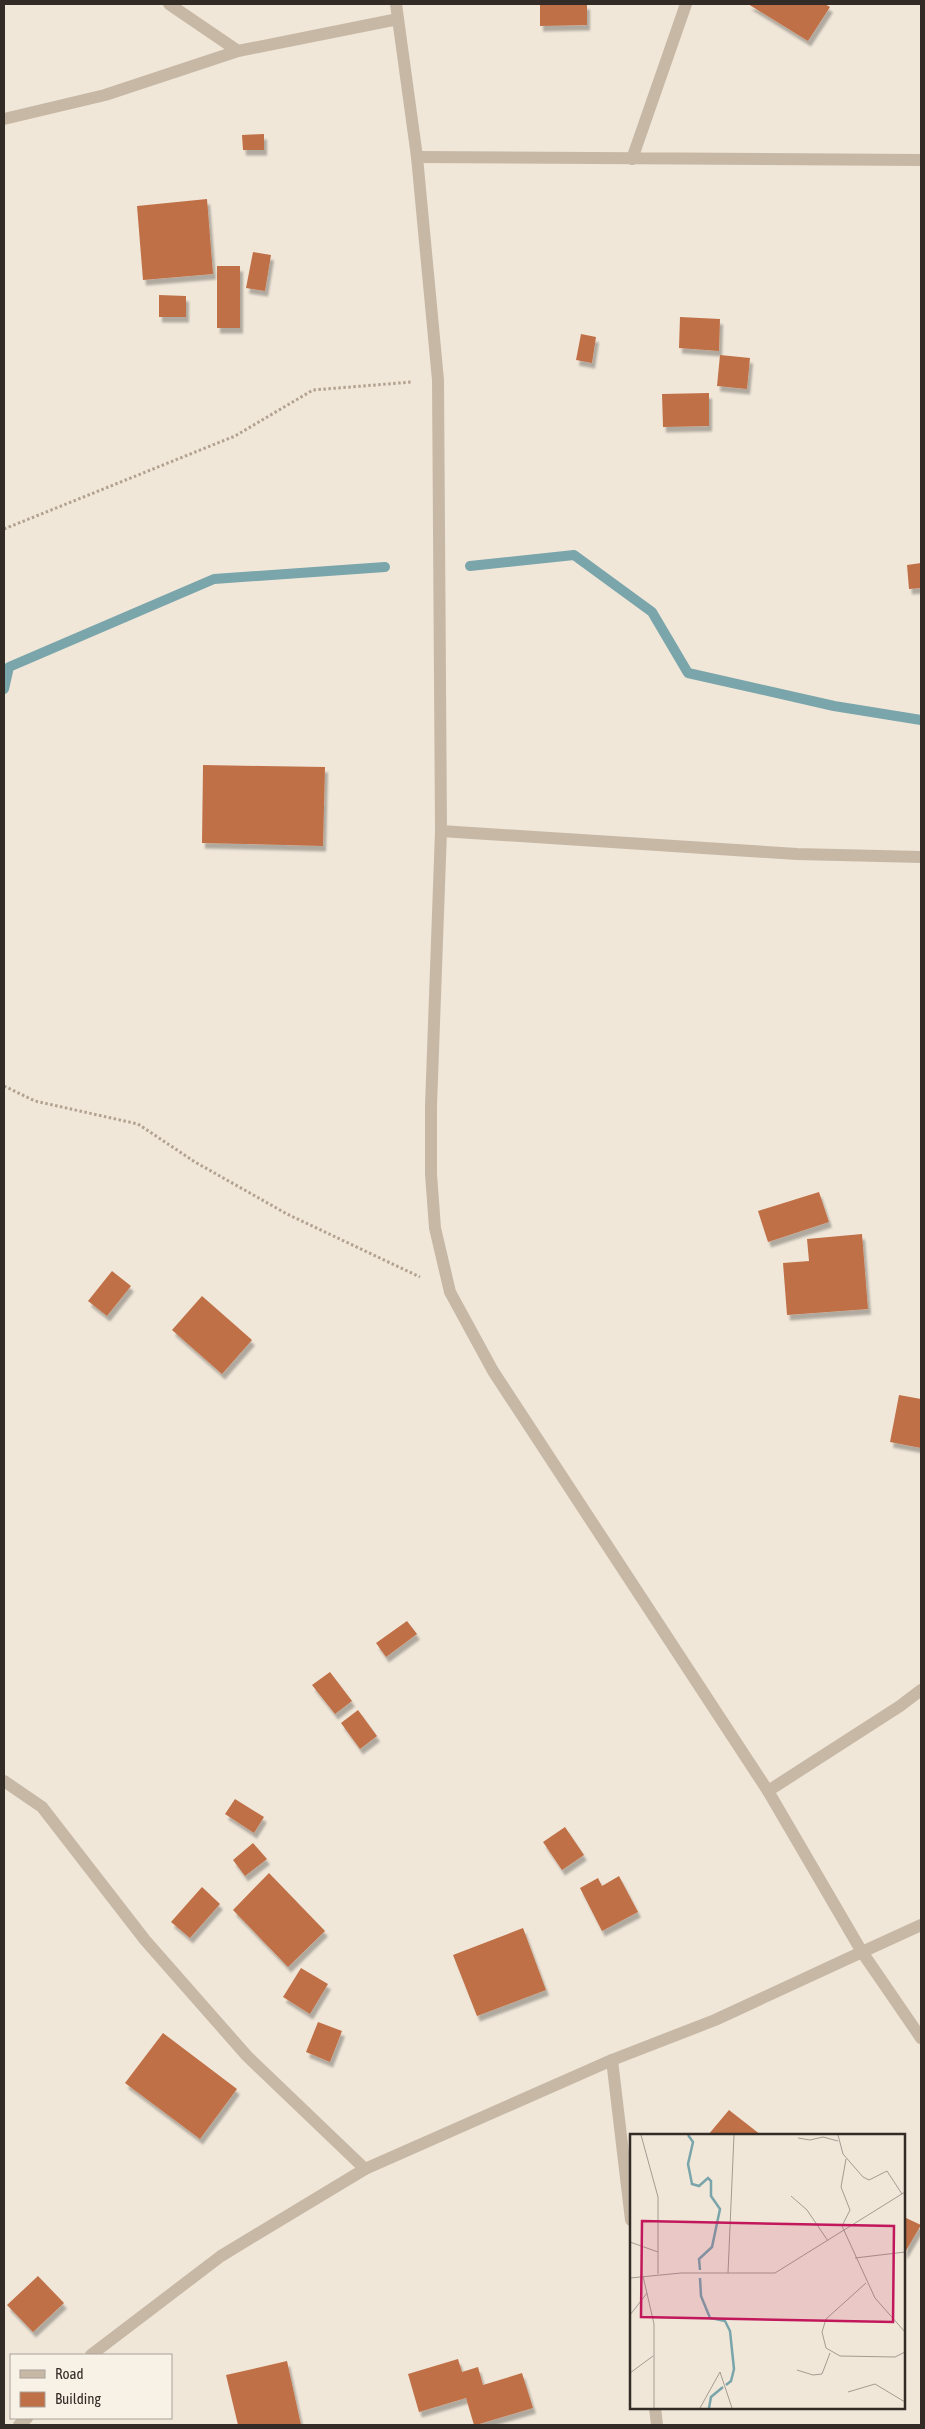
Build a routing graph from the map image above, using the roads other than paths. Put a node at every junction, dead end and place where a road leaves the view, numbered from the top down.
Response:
1 (169, 4) edge
2 (396, 4) edge
3 (686, 4) edge
4 (398, 18) junction
5 (238, 52) junction
6 (4, 119) edge
7 (417, 156) junction
8 (632, 159) junction
9 (921, 160) edge
10 (441, 830) junction
11 (921, 856) edge
12 (921, 1690) edge
13 (4, 1781) edge
14 (768, 1791) junction
15 (921, 1925) edge
16 (862, 1952) junction
17 (921, 2038) edge
18 (612, 2060) junction
19 (365, 2169) junction
20 (630, 2212) edge
21 (91, 2354) edge
22 (655, 2409) edge
23 (657, 2425) edge

1 - 5 street
2 - 4 street
3 - 8 street
4 - 5 street
4 - 7 street
5 - 6 street
7 - 8 street
7 - 10 street
8 - 9 street
10 - 11 street
10 - 14 street
12 - 14 street
13 - 19 street
14 - 16 street
15 - 16 street
16 - 17 street
16 - 18 street
18 - 19 street
18 - 20 street
19 - 21 street
22 - 23 street

